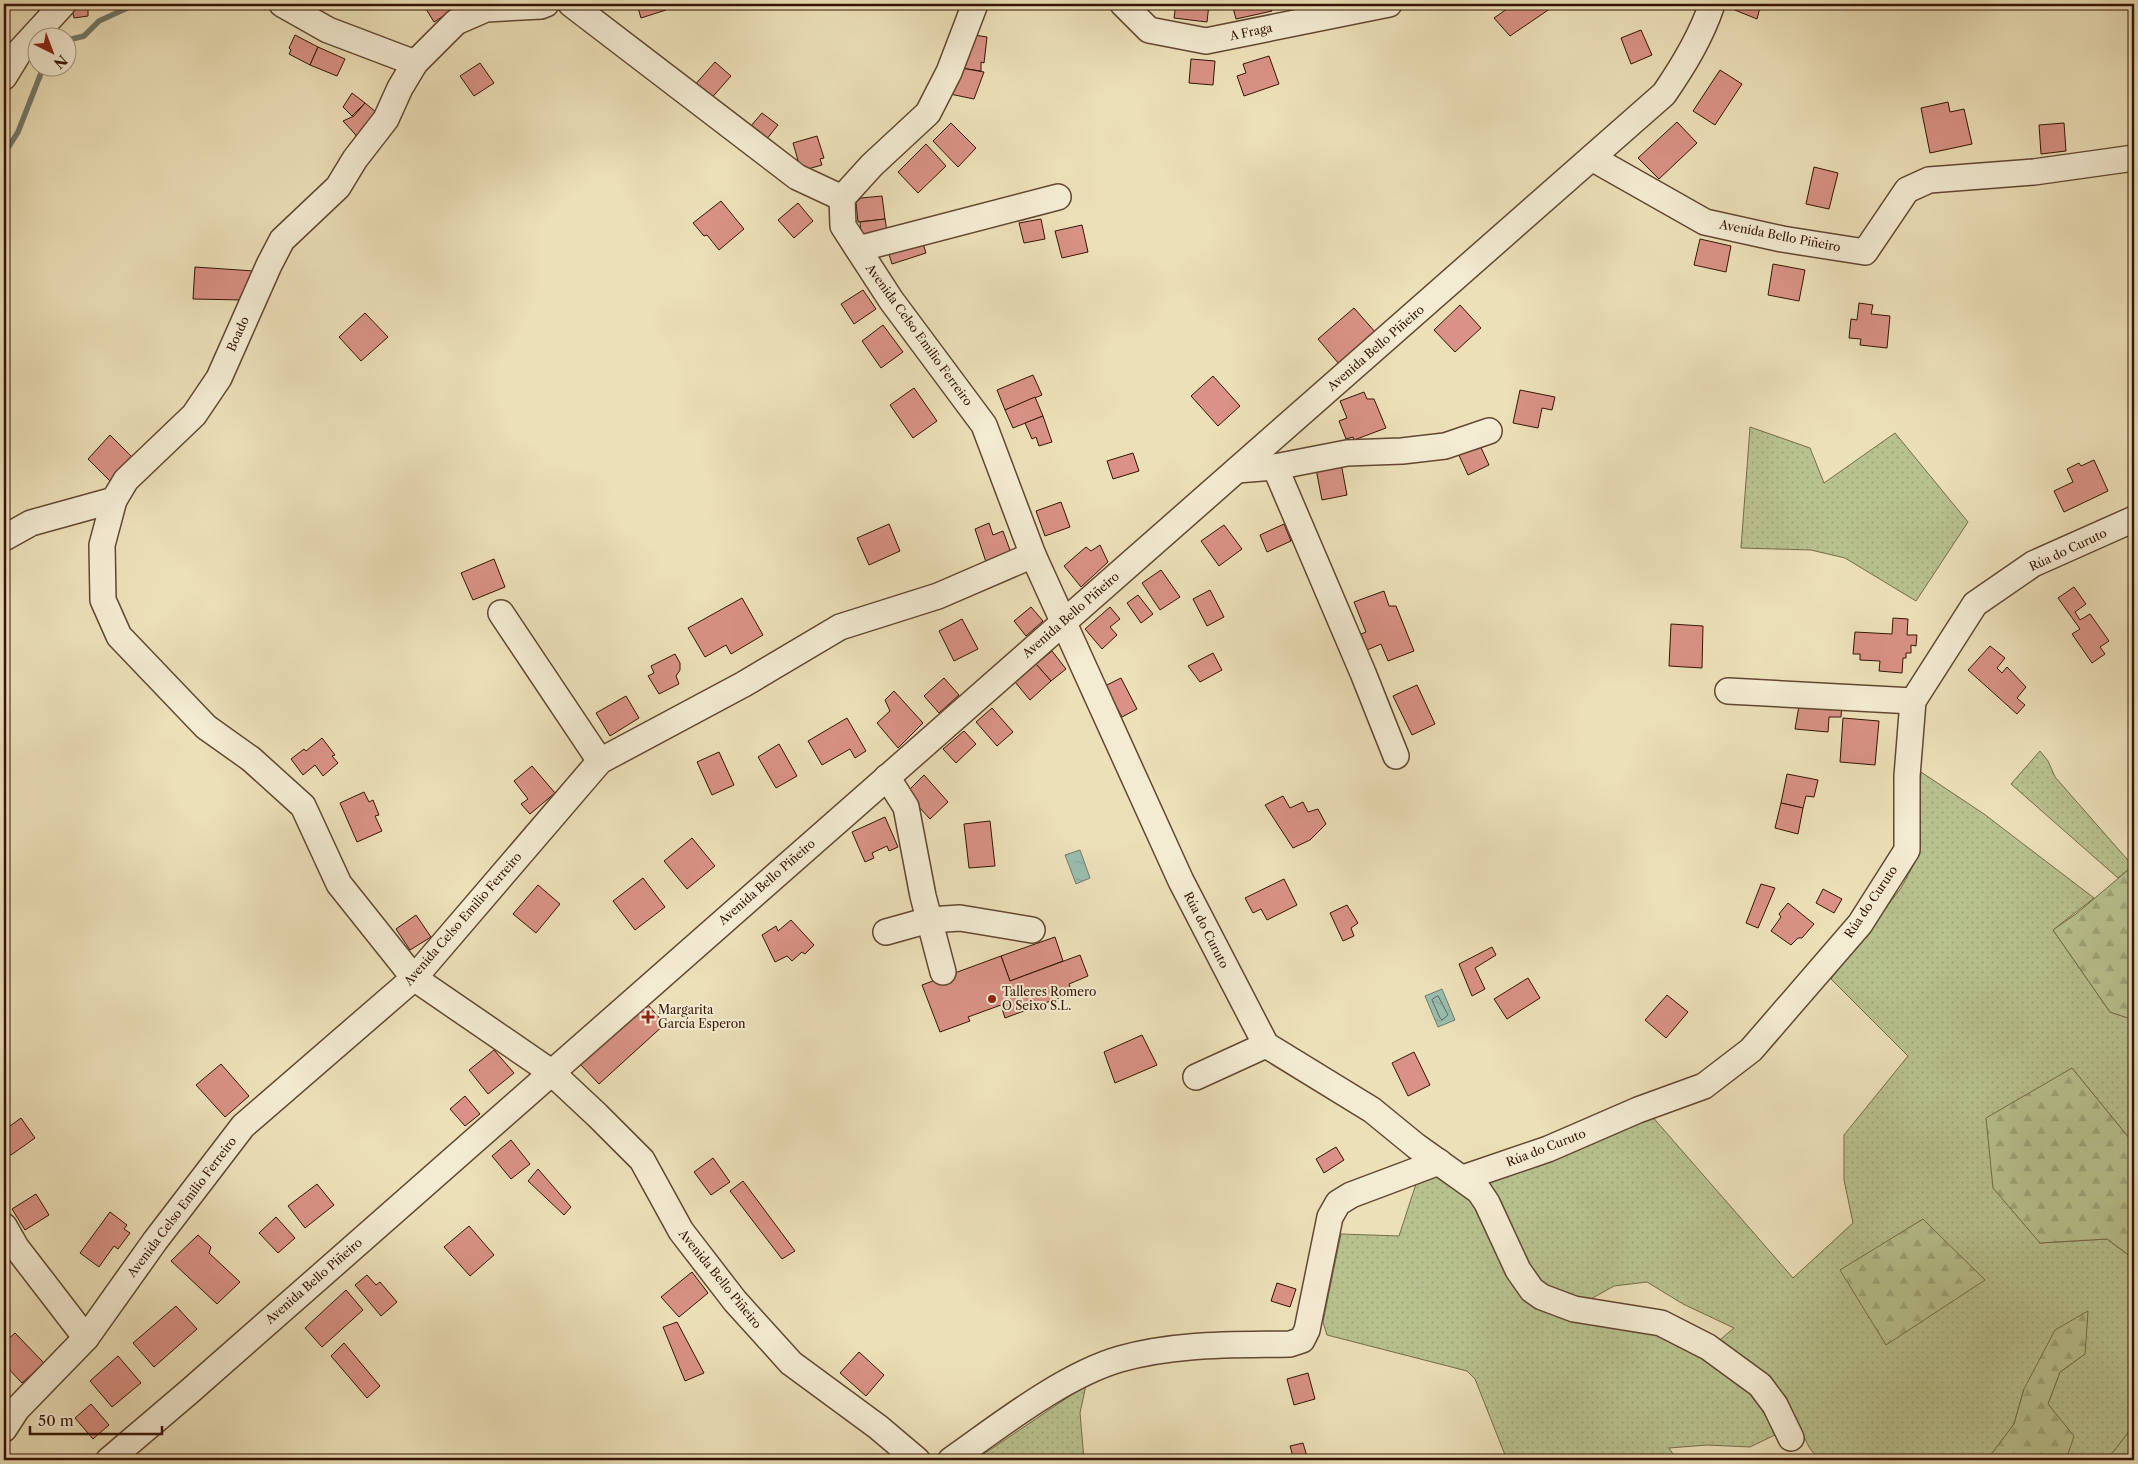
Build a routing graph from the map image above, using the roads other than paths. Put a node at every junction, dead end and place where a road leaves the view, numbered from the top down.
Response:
1 (63, 4) edge
2 (282, 4) edge
3 (546, 4) edge
4 (571, 4) edge
5 (975, 4) edge
6 (1123, 4) edge
7 (1389, 4) edge
8 (1712, 4) edge
9 (457, 13) edge
10 (415, 63) junction
11 (4, 77) edge
12 (1592, 158) junction
13 (2134, 158) edge
14 (1058, 197) dead end
15 (842, 198) junction
16 (858, 249) junction
17 (1489, 431) dead end
18 (1275, 467) junction
19 (1237, 470) junction
20 (114, 500) junction
21 (2134, 519) edge
22 (4, 538) edge
23 (1033, 556) junction
24 (501, 613) dead end
25 (1064, 621) junction
26 (1728, 691) dead end
27 (1913, 701) junction
28 (1396, 756) dead end
29 (600, 761) junction
30 (887, 777) junction
31 (929, 920) junction
32 (1032, 930) dead end
33 (886, 932) dead end
34 (943, 972) dead end
35 (414, 978) junction
36 (1266, 1045) junction
37 (551, 1072) junction
38 (1196, 1077) dead end
39 (1440, 1162) junction
40 (1463, 1178) junction
41 (4, 1226) edge
42 (86, 1338) junction
43 (4, 1429) edge
44 (1792, 1438) dead end
45 (109, 1460) edge
46 (917, 1460) edge
47 (951, 1460) edge

1 - 11 street
2 - 10 street
3 - 9 street, Boado
4 - 15 street
5 - 15 street
6 - 7 street, A Fraga
8 - 12 street, Avenida Bello Piñeiro
9 - 10 street, Boado
10 - 20 street, Boado
12 - 13 street, Avenida Bello Piñeiro
12 - 19 street, Avenida Bello Piñeiro
14 - 16 street
15 - 16 street, Avenida Celso Emilio Ferreiro
16 - 23 street, Avenida Celso Emilio Ferreiro
17 - 18 street
18 - 19 street
18 - 28 street
19 - 25 street, Avenida Bello Piñeiro
20 - 22 street
20 - 35 street, Boado
21 - 27 street, Rúa do Curuto
23 - 25 street, Avenida Celso Emilio Ferreiro
23 - 29 street, Avenida Celso Emilio Ferreiro
24 - 29 street
25 - 30 street, Avenida Bello Piñeiro
25 - 36 street, Rúa do Curuto
26 - 27 street
27 - 40 street, Rúa do Curuto
29 - 35 street, Avenida Celso Emilio Ferreiro
30 - 31 street
30 - 37 street, Avenida Bello Piñeiro
31 - 32 street
31 - 33 street
31 - 34 street
35 - 37 street, Boado
35 - 42 street, Avenida Celso Emilio Ferreiro
36 - 38 street
36 - 39 street
37 - 45 street, Avenida Bello Piñeiro
37 - 46 street, Avenida Bello Piñeiro
39 - 40 street
39 - 47 street
40 - 44 street
41 - 42 street
42 - 43 street, Avenida Celso Emilio Ferreiro

